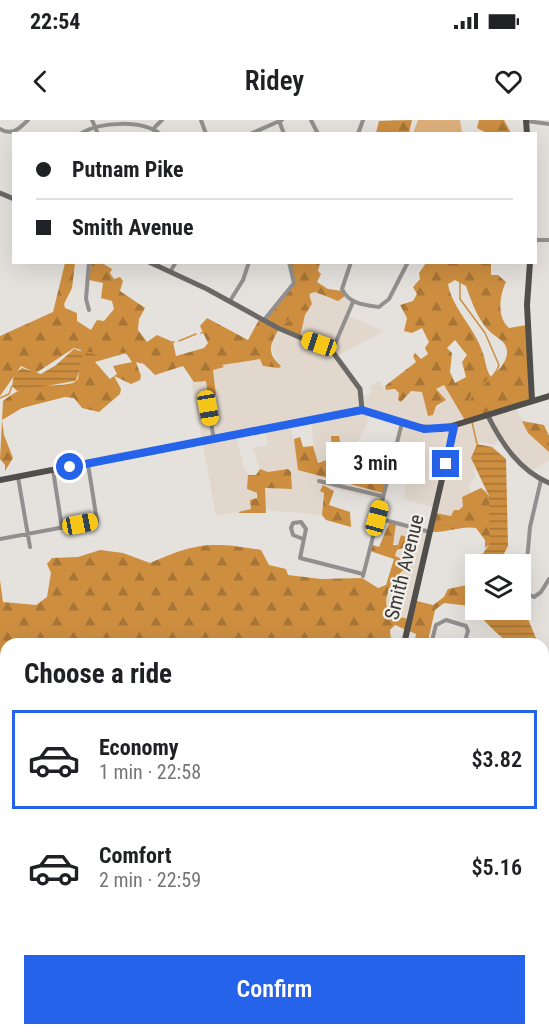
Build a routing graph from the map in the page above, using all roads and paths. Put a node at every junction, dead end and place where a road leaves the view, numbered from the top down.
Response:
1 (28, 120) edge
2 (92, 120) edge
3 (162, 120) edge
4 (526, 120) edge
5 (281, 121) edge
6 (549, 124) edge
7 (96, 127) junction
8 (155, 127) junction
9 (14, 132) edge
10 (85, 132) edge
11 (97, 132) edge
12 (159, 132) edge
13 (253, 132) edge
14 (89, 264) edge
15 (153, 264) edge
16 (175, 264) edge
17 (248, 264) edge
18 (290, 264) edge
19 (350, 264) edge
20 (407, 264) edge
21 (530, 264) edge
22 (170, 272) junction
23 (230, 301) junction
24 (353, 302) junction
25 (90, 310) dead end
26 (264, 320) junction
27 (332, 351) junction
28 (530, 379) junction
29 (205, 392) dead end
30 (549, 395) edge
31 (532, 401) junction
32 (362, 410) junction
33 (488, 416) junction
34 (402, 423) junction
35 (454, 427) junction
36 (214, 440) junction
37 (88, 464) junction
38 (52, 470) junction
39 (18, 477) junction
40 (0, 480) edge
41 (541, 480) junction
42 (319, 481) dead end
43 (549, 483) edge
44 (382, 496) junction
45 (377, 518) junction
46 (63, 528) junction
47 (430, 532) junction
48 (28, 534) junction
49 (0, 539) edge
50 (303, 539) junction
51 (30, 547) dead end
52 (549, 579) edge
53 (405, 638) edge
54 (433, 638) edge
55 (466, 638) edge

1 - 9 street
2 - 7 street
3 - 8 street
4 - 6 street
5 - 13 street
7 - 8 street
7 - 10 street
7 - 11 street
8 - 12 street
14 - 25 street
15 - 22 street
16 - 22 street
17 - 23 street
18 - 26 street
19 - 24 street
20 - 24 street
21 - 28 main road
22 - 23 street
23 - 26 street
24 - 27 street
26 - 27 street
27 - 32 street
28 - 30 main road
28 - 31 main road
29 - 36 street
30 - 31 main road
31 - 33 main road
32 - 34 main road
32 - 36 main road
33 - 35 main road
33 - 41 street
34 - 35 main road
34 - 44 street
35 - 47 main road, Smith Avenue
36 - 37 main road
37 - 38 main road
37 - 46 street
38 - 39 main road
38 - 46 street
39 - 40 main road
39 - 48 street
41 - 43 street
41 - 52 street
42 - 44 street
44 - 45 street
45 - 47 street
45 - 50 street
46 - 48 street
47 - 53 main road, Smith Avenue
48 - 49 street
48 - 51 street
50 - 50 street
54 - 55 street

